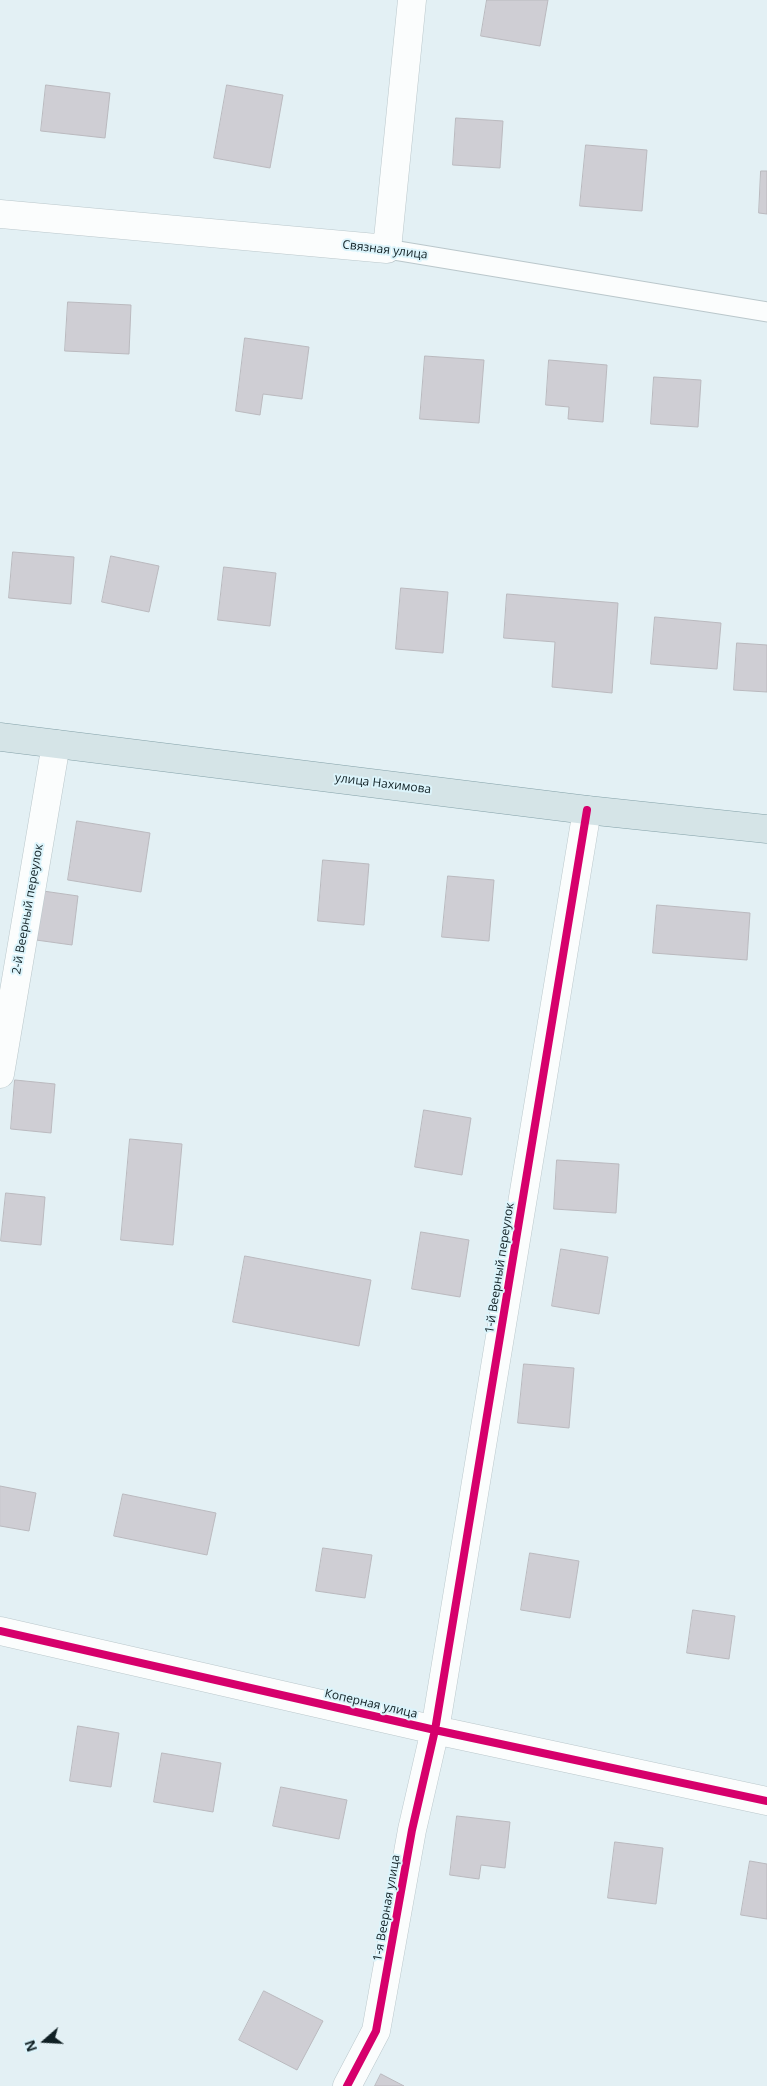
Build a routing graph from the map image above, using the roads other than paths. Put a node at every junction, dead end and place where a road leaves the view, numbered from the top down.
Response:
1 (412, 0) edge
2 (0, 214) edge
3 (386, 249) junction
4 (767, 312) edge
5 (0, 738) edge
6 (56, 744) junction
7 (587, 810) junction
8 (767, 829) edge
9 (0, 1074) edge
10 (0, 1631) edge
11 (436, 1730) junction
12 (767, 1801) edge
13 (347, 2086) edge

1 - 3 street
2 - 3 street, Связная улица
3 - 4 lane, Связная улица
5 - 6 main road, улица Нахимова
6 - 7 main road, улица Нахимова
6 - 9 street, 2-й Веерный переулок
7 - 8 main road, улица Нахимова
7 - 11 street, 1-й Веерный переулок
10 - 11 street, Коперная улица
11 - 12 street, Коперная улица
11 - 13 street, 1-я Веерная улица

